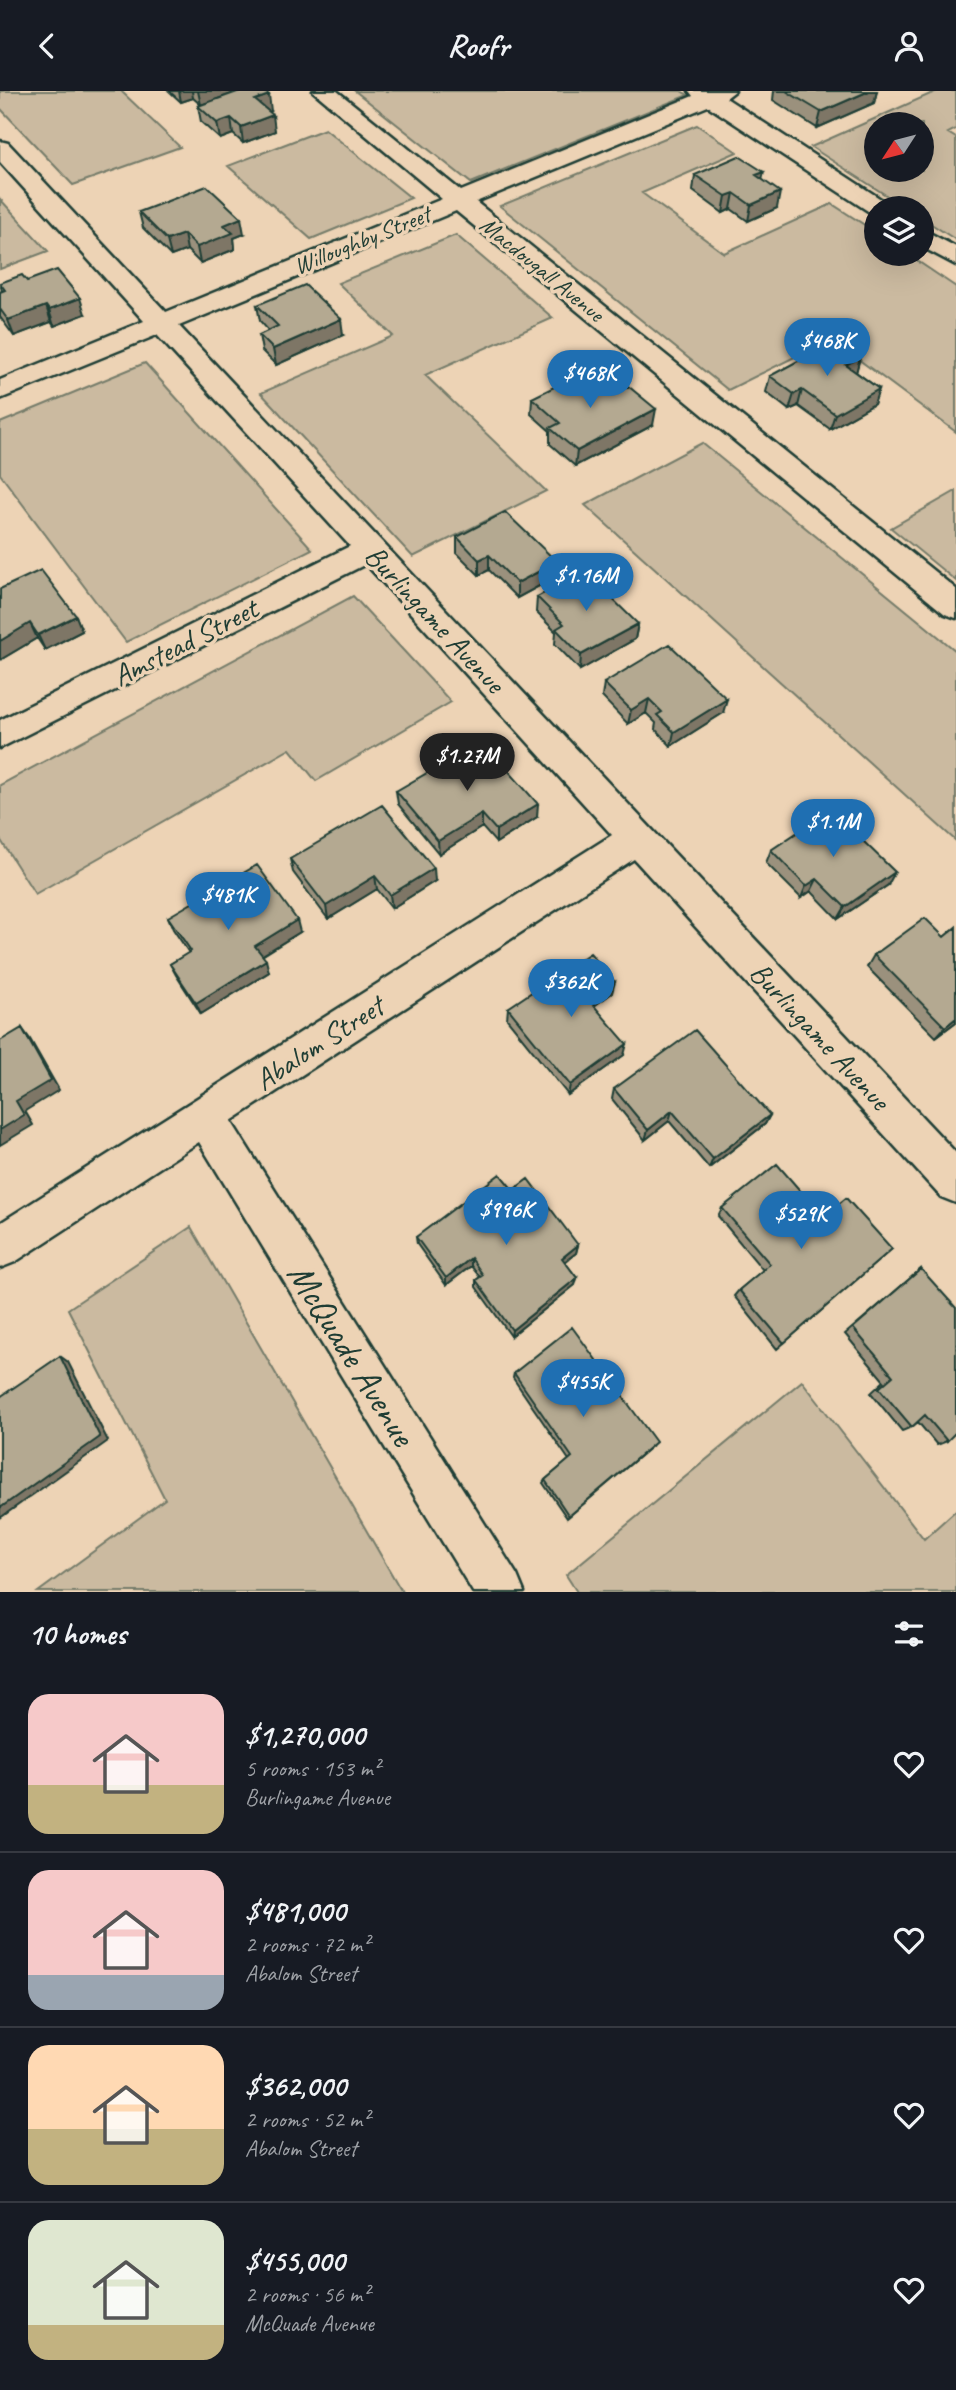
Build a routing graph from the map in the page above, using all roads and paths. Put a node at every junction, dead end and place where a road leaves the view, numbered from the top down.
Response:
1 (324, 91) edge
2 (711, 93) edge
3 (1, 150) edge
4 (864, 198) edge
5 (458, 201) junction
6 (934, 244) edge
7 (956, 258) edge
8 (162, 323) junction
9 (0, 390) edge
10 (370, 549) junction
11 (956, 606) edge
12 (0, 735) edge
13 (637, 838) junction
14 (205, 1116) junction
15 (956, 1183) edge
16 (0, 1247) edge
17 (500, 1592) edge

1 - 5 street, Macdougall Avenue
2 - 4 street
2 - 5 street, Willoughby Street
3 - 8 street, Burlingame Avenue
5 - 8 street, Willoughby Street
5 - 11 street, Macdougall Avenue
6 - 7 street
8 - 9 street, Willoughby Street
8 - 10 street, Burlingame Avenue
10 - 12 street, Amstead Street
10 - 13 street, Burlingame Avenue
13 - 14 street, Abalom Street
13 - 15 street, Burlingame Avenue
14 - 16 street, Abalom Street
14 - 17 street, McQuade Avenue

